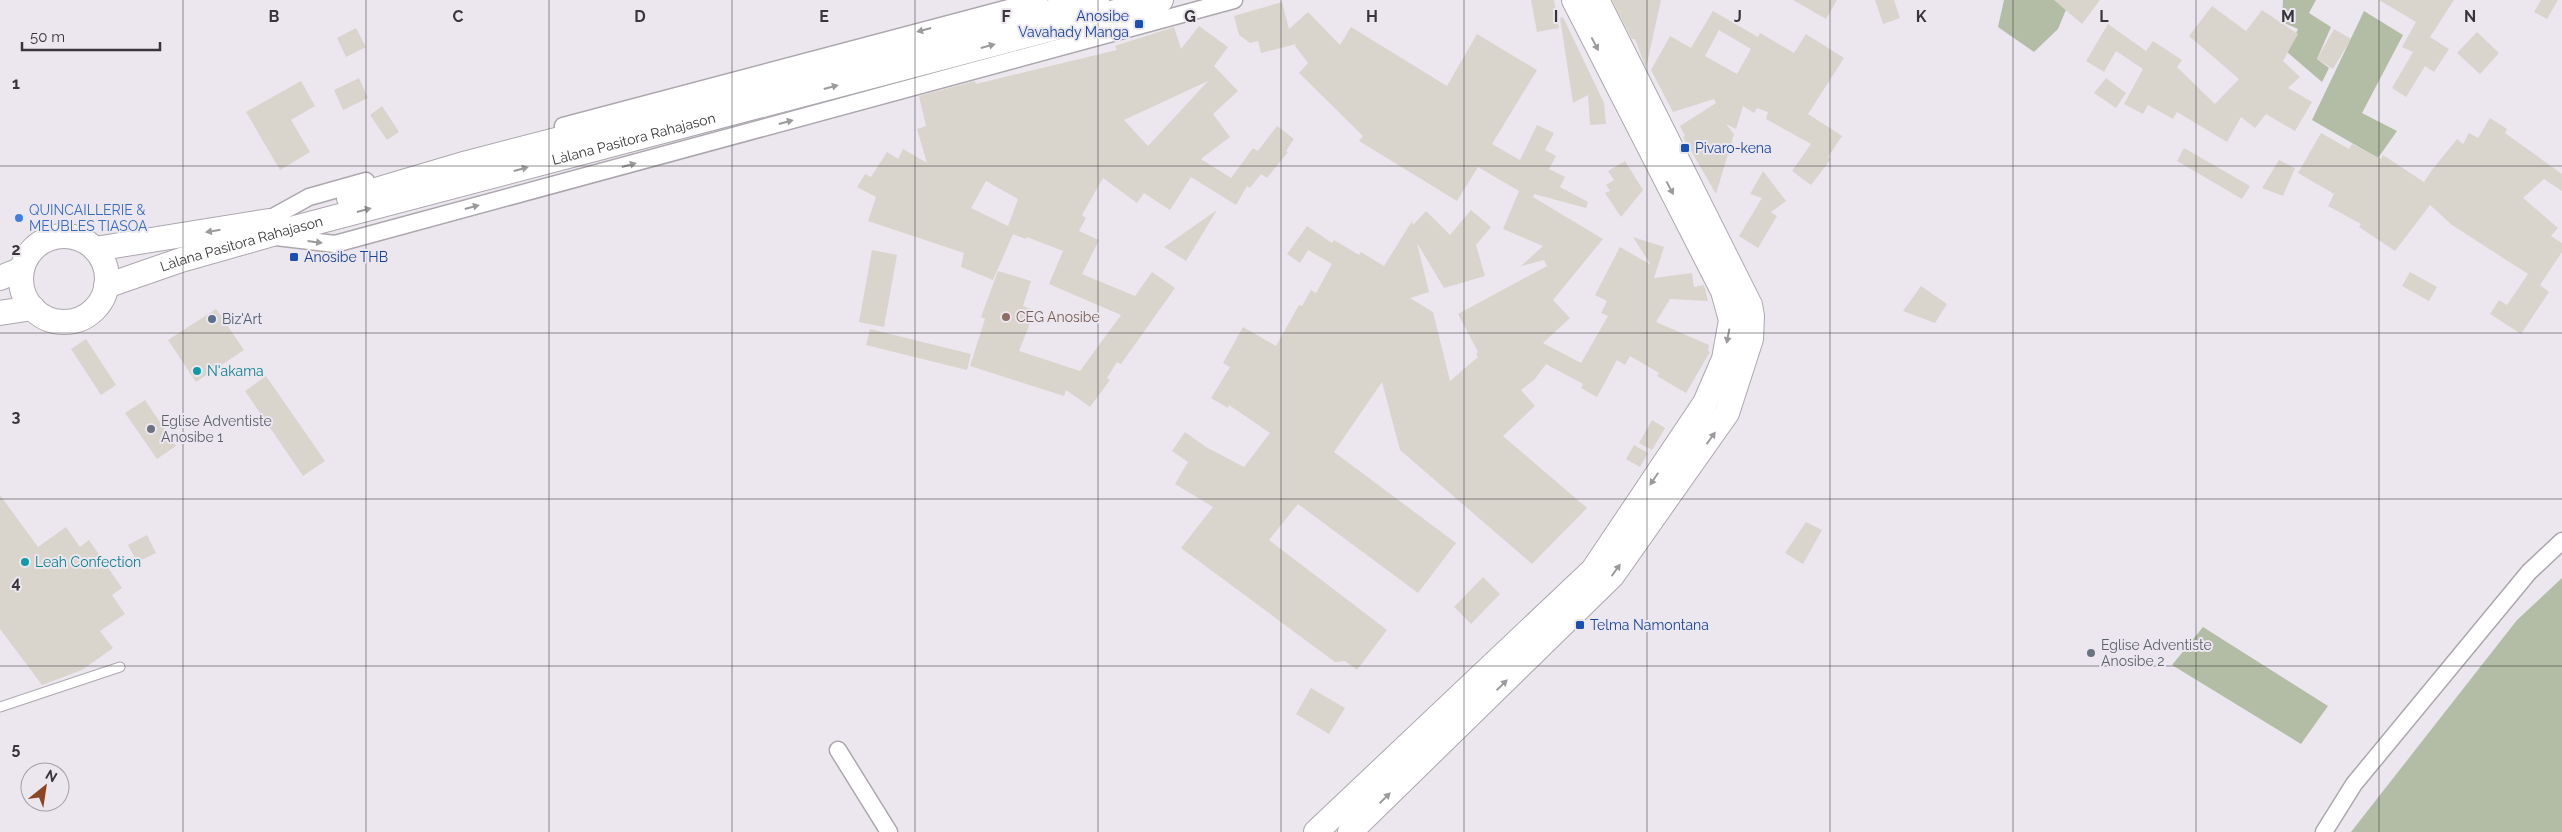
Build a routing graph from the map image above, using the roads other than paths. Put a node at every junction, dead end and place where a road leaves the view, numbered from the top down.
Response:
1 (1039, 0) edge
2 (1098, 0) edge
3 (1161, 0) edge
4 (1234, 0) edge
5 (1574, 0) edge
6 (1597, 0) edge
7 (264, 230) junction
8 (95, 249) junction
9 (22, 269) junction
10 (0, 278) edge
11 (106, 286) junction
12 (33, 308) junction
13 (0, 313) edge
14 (2562, 540) edge
15 (120, 667) dead end
16 (0, 707) edge
17 (838, 750) dead end
18 (889, 832) edge
19 (1316, 832) edge
20 (1350, 832) edge
21 (2324, 832) edge

1 -> 7 street
2 - 7 main road, Làlana Pasitora Rahajason
7 -> 3 main road, Làlana Pasitora Rahajason
7 -> 4 street
5 -> 19 main road
20 -> 6 main road
7 -> 8 main road, Làlana Pasitora Rahajason
7 - 11 main road, Làlana Pasitora Rahajason
8 - 9 main road
8 - 11 main road
9 - 10 main road
9 - 12 main road
11 - 12 main road
12 - 13 main road
14 - 21 street
15 - 16 lane
17 - 18 street

